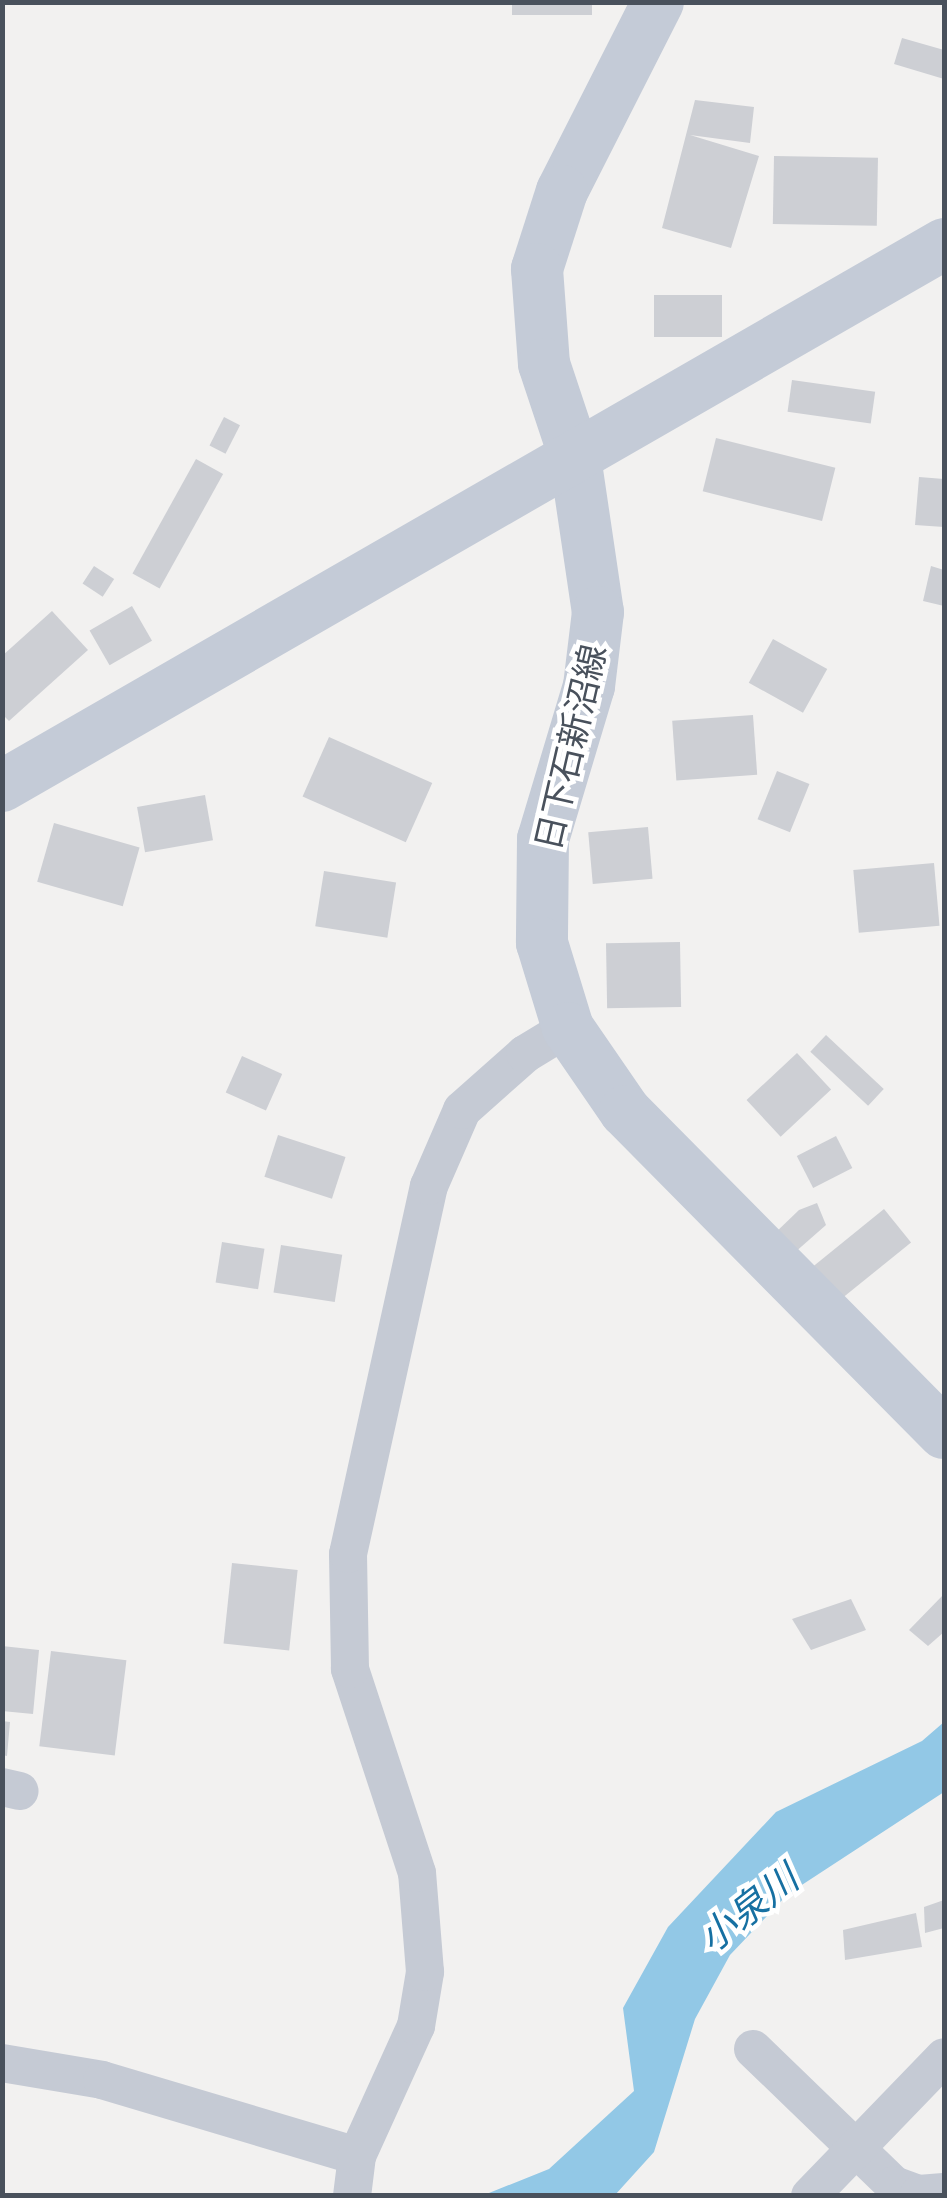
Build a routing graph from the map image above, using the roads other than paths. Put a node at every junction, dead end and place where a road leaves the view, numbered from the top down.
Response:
1 (658, 2) edge
2 (944, 244) edge
3 (575, 457) junction
4 (2, 786) edge
5 (568, 1028) junction
6 (944, 1433) edge
7 (754, 2049) dead end
8 (944, 2057) edge
9 (2, 2063) edge
10 (855, 2150) junction
11 (354, 2174) edge
12 (944, 2192) edge
13 (810, 2196) edge

1 - 3 main road, 日下石新沼線
2 - 3 main road
3 - 4 main road
3 - 5 main road, 日下石新沼線
5 - 6 main road, 日下石新沼線
5 - 11 street
7 - 10 street
8 - 10 street
9 - 11 street
10 - 12 street
10 - 13 street

